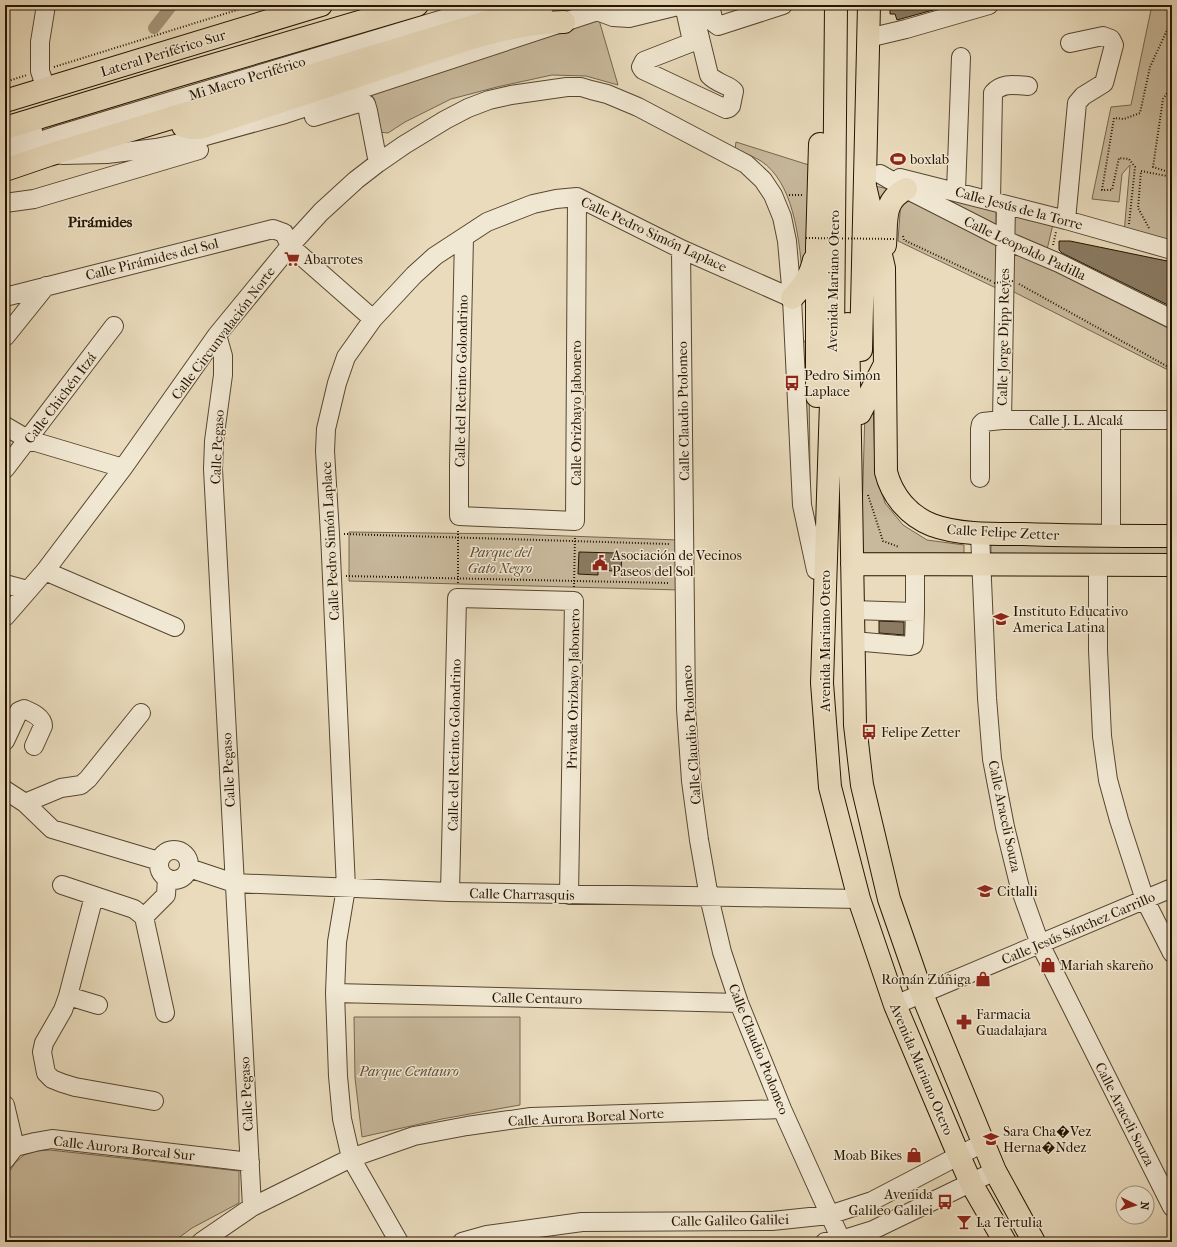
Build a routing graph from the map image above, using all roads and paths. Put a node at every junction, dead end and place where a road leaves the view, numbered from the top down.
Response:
1 (46, 5) edge
2 (254, 5) edge
3 (321, 5) edge
4 (379, 5) edge
5 (417, 5) edge
6 (461, 5) edge
7 (490, 5) edge
8 (543, 5) edge
9 (616, 5) edge
10 (683, 5) edge
11 (692, 5) edge
12 (710, 5) edge
13 (783, 5) edge
14 (836, 5) edge
15 (851, 5) edge
16 (989, 5) edge
17 (1168, 5) edge
18 (959, 10) edge
19 (597, 11) junction
20 (827, 11) edge
21 (867, 16) edge
22 (564, 22) joint
23 (1070, 44) dead end
24 (961, 57) dead end
25 (170, 72) dead end
26 (43, 80) junction
27 (1028, 86) dead end
28 (1172, 86) edge
29 (6, 96) edge
30 (5, 128) edge
31 (181, 135) junction
32 (5, 140) edge
33 (5, 154) edge
34 (49, 155) junction
35 (378, 163) junction
36 (5, 170) edge
37 (1172, 173) edge
38 (870, 177) junction
39 (1172, 177) edge
40 (906, 189) junction
41 (956, 191) junction
42 (577, 198) junction
43 (5, 203) edge
44 (998, 203) junction
45 (1064, 227) junction
46 (1128, 230) dead end
47 (1152, 233) dead end
48 (902, 234) dead end
49 (464, 237) junction
50 (895, 239) dead end
51 (1005, 240) junction
52 (811, 243) junction
53 (290, 246) junction
54 (1053, 246) dead end
55 (681, 249) junction
56 (1172, 250) edge
57 (884, 268) junction
58 (46, 286) junction
59 (5, 296) edge
60 (792, 298) junction
61 (373, 319) junction
62 (1172, 319) edge
63 (114, 326) dead end
64 (217, 335) junction
65 (5, 337) edge
66 (840, 339) junction
67 (885, 364) junction
68 (1172, 369) edge
69 (860, 413) junction
70 (1002, 420) junction
71 (1111, 420) junction
72 (1172, 420) edge
73 (5, 426) edge
74 (29, 440) junction
75 (123, 468) junction
76 (5, 469) edge
77 (980, 478) dead end
78 (868, 494) dead end
79 (463, 516) junction
80 (852, 520) junction
81 (575, 521) junction
82 (980, 533) junction
83 (361, 535) dead end
84 (1111, 536) junction
85 (1172, 536) edge
86 (458, 538) junction
87 (575, 541) junction
88 (684, 544) junction
89 (909, 556) junction
90 (852, 564) junction
91 (981, 565) junction
92 (1098, 565) junction
93 (1172, 565) edge
94 (816, 570) junction
95 (45, 571) junction
96 (358, 576) dead end
97 (458, 578) junction
98 (574, 581) junction
99 (5, 584) edge
100 (685, 584) junction
101 (27, 590) junction
102 (457, 598) junction
103 (574, 601) junction
104 (824, 608) junction
105 (853, 610) junction
106 (915, 612) junction
107 (5, 617) edge
108 (175, 627) dead end
109 (853, 641) junction
110 (141, 713) dead end
111 (5, 741) edge
112 (34, 746) dead end
113 (5, 790) edge
114 (25, 804) junction
115 (159, 861) junction
116 (188, 868) junction
117 (167, 878) junction
118 (234, 883) junction
119 (62, 885) dead end
120 (346, 888) junction
121 (1172, 888) edge
122 (450, 892) junction
123 (569, 895) junction
124 (94, 896) junction
125 (709, 897) junction
126 (859, 899) junction
127 (1144, 900) junction
128 (144, 917) junction
129 (1040, 944) junction
130 (1172, 953) edge
131 (335, 993) junction
132 (922, 994) junction
133 (68, 996) junction
134 (740, 1004) junction
135 (98, 1005) dead end
136 (895, 1005) junction
137 (165, 1014) dead end
138 (154, 1101) dead end
139 (5, 1105) edge
140 (782, 1109) junction
141 (983, 1143) junction
142 (10, 1154) edge
143 (958, 1156) junction
144 (351, 1158) junction
145 (250, 1162) junction
146 (995, 1170) junction
147 (971, 1183) junction
148 (252, 1207) junction
149 (1172, 1207) edge
150 (829, 1215) junction
151 (836, 1241) edge
152 (201, 1242) edge
153 (399, 1242) edge
154 (462, 1242) edge
155 (1005, 1242) edge
156 (1034, 1242) edge

1 - 26 street
2 - 26 path
3 - 26 main road, Lateral Periférico Sur
4 - 25 main road
5 - 30 main road
6 - 32 street, Mi Macro Periférico
7 - 33 street, Mi Macro Periférico
8 - 34 main road
9 - 19 street
10 - 11 street
10 - 19 street
12 - 13 street
14 - 66 main road, Avenida Mariano Otero
15 - 66 main road, Avenida Mariano Otero
16 - 18 street
17 - 46 path
18 - 21 street
19 - 22 street
20 - 52 main road
21 - 38 main road
22 - 31 main road
23 - 45 street
24 - 41 street
26 - 29 main road, Lateral Periférico Sur
26 - 29 path
27 - 44 street, Calle Jorge Dipp Reyes
28 - 37 path
31 - 34 street
31 - 43 street
34 - 36 main road
35 - 43 street
35 - 53 street, Calle Circunvalación Norte
35 - 60 street, Calle Circunvalación Norte
38 - 40 street, Calle Leopoldo Padilla
38 - 41 street, Calle Jesús de la Torre
38 - 57 main road, Calle Felipe Zetter
38 - 69 main road
39 - 47 path
40 - 51 street, Calle Leopoldo Padilla
40 - 57 main road
41 - 44 street, Calle Jesús de la Torre
42 - 49 street, Calle Pedro Simón Laplace
42 - 55 street, Calle Pedro Simón Laplace
42 - 81 street, Calle Orizbayo Jabonero
44 - 45 street, Calle Jesús de la Torre
44 - 51 street, Calle Jorge Dipp Reyes
45 - 54 path
45 - 56 street, Calle Jesús de la Torre
48 - 68 path, bridge
49 - 61 street, Calle Pedro Simón Laplace
49 - 79 street, Calle del Retinto Golondrino
50 - 52 path, bridge
51 - 62 street, Calle Leopoldo Padilla
51 - 70 street, Calle Jorge Dipp Reyes
52 - 60 main road
52 - 94 main road
53 - 58 street, Calle Pirámides del Sol
53 - 61 street, Calle Pirámides del Sol
53 - 64 street, Calle Circunvalación Norte
55 - 60 street, Calle Pedro Simón Laplace
55 - 88 street, Calle Claudio Ptolomeo
57 - 67 main road, Calle Felipe Zetter
58 - 59 street, Calle Pirámides del Sol
58 - 65 street
60 - 94 street, Calle Circunvalación Norte
61 - 120 street, Calle Pedro Simón Laplace
63 - 74 street, Calle Chichén Itzá
64 - 75 street, Calle Circunvalación Norte
64 - 118 street, Calle Pegaso
66 - 80 main road, Avenida Mariano Otero
66 - 104 main road, Avenida Mariano Otero
67 - 69 main road
67 - 82 main road, Calle Felipe Zetter
69 - 80 main road
70 - 71 street, Calle J. L. Alcalá
70 - 77 street, Calle J. L. Alcalá
71 - 72 street, Calle J. L. Alcalá
71 - 84 street
73 - 74 street
74 - 75 street
74 - 76 street, Calle Chichén Itzá
75 - 95 street, Calle Circunvalación Norte
78 - 89 path
79 - 81 street
79 - 86 path
80 - 90 main road, Avenida Mariano Otero
81 - 87 path
82 - 84 main road, Calle Felipe Zetter
82 - 91 street, Calle Araceli Souza
83 - 86 path
84 - 85 main road, Calle Felipe Zetter
86 - 87 path
86 - 97 path
87 - 88 path
87 - 98 path
88 - 100 street, Calle Claudio Ptolomeo
89 - 90 main road
89 - 91 main road
89 - 106 street
90 - 105 main road, Avenida Mariano Otero
91 - 92 main road
91 - 129 street, Calle Araceli Souza
92 - 93 main road
92 - 127 street
94 - 104 main road
95 - 101 street, Calle Circunvalación Norte
95 - 108 street
96 - 97 path
97 - 98 path
97 - 102 path
98 - 100 path
98 - 103 path
99 - 101 street
100 - 125 street, Calle Claudio Ptolomeo
101 - 107 street, Calle Circunvalación Norte
102 - 103 street, Privada Orizbayo Jabonero
102 - 122 street, Calle del Retinto Golondrino
103 - 123 street, Privada Orizbayo Jabonero
104 - 126 main road, Avenida Mariano Otero
105 - 106 street
105 - 109 main road, Avenida Mariano Otero
106 - 109 street
109 - 132 main road, Avenida Mariano Otero
110 - 114 street
111 - 112 street
113 - 114 street
114 - 115 street
115 - 116 street
115 - 117 street
116 - 117 street
116 - 118 street, Calle Charrasquis
117 - 128 street
118 - 120 street, Calle Charrasquis
118 - 145 street, Calle Pegaso
119 - 124 street
120 - 122 street, Calle Charrasquis
120 - 131 street, Calle Pedro Simón Laplace
121 - 127 street, Calle Jesús Sánchez Carrillo
122 - 123 street, Calle Charrasquis
123 - 125 street, Calle Charrasquis
124 - 128 street
124 - 133 street
125 - 126 street, Calle Charrasquis
125 - 134 street, Calle Claudio Ptolomeo
126 - 136 main road, Avenida Mariano Otero
127 - 129 street, Calle Jesús Sánchez Carrillo
127 - 130 street
128 - 137 street
129 - 132 street, Calle Jesús Sánchez Carrillo
129 - 149 street, Calle Araceli Souza
131 - 134 street, Calle Centauro
131 - 144 street, Calle Pedro Simón Laplace
132 - 136 street, Calle Jesús Sánchez Carrillo
132 - 141 main road, Avenida Mariano Otero
133 - 135 street
133 - 138 street
134 - 140 street, Calle Claudio Ptolomeo
136 - 143 main road, Avenida Mariano Otero
139 - 142 street
140 - 144 street, Calle Aurora Boreal Norte
140 - 150 street, Calle Claudio Ptolomeo
141 - 143 street, Calle Galileo Galilei
141 - 146 main road, Avenida Mariano Otero
142 - 145 street, Calle Aurora Boreal Sur
143 - 147 main road, Avenida Mariano Otero
143 - 150 street, Calle Galileo Galilei
144 - 148 street, Calle Aurora Boreal Norte
144 - 153 street, Calle Pedro Simón Laplace
145 - 148 street, Calle Pegaso
146 - 147 street
146 - 156 main road, Avenida Mariano Otero
147 - 151 street
147 - 155 main road, Avenida Mariano Otero
148 - 152 street, Calle Aurora Boreal Norte
150 - 151 street, Calle Claudio Ptolomeo
150 - 154 street, Calle Galileo Galilei

